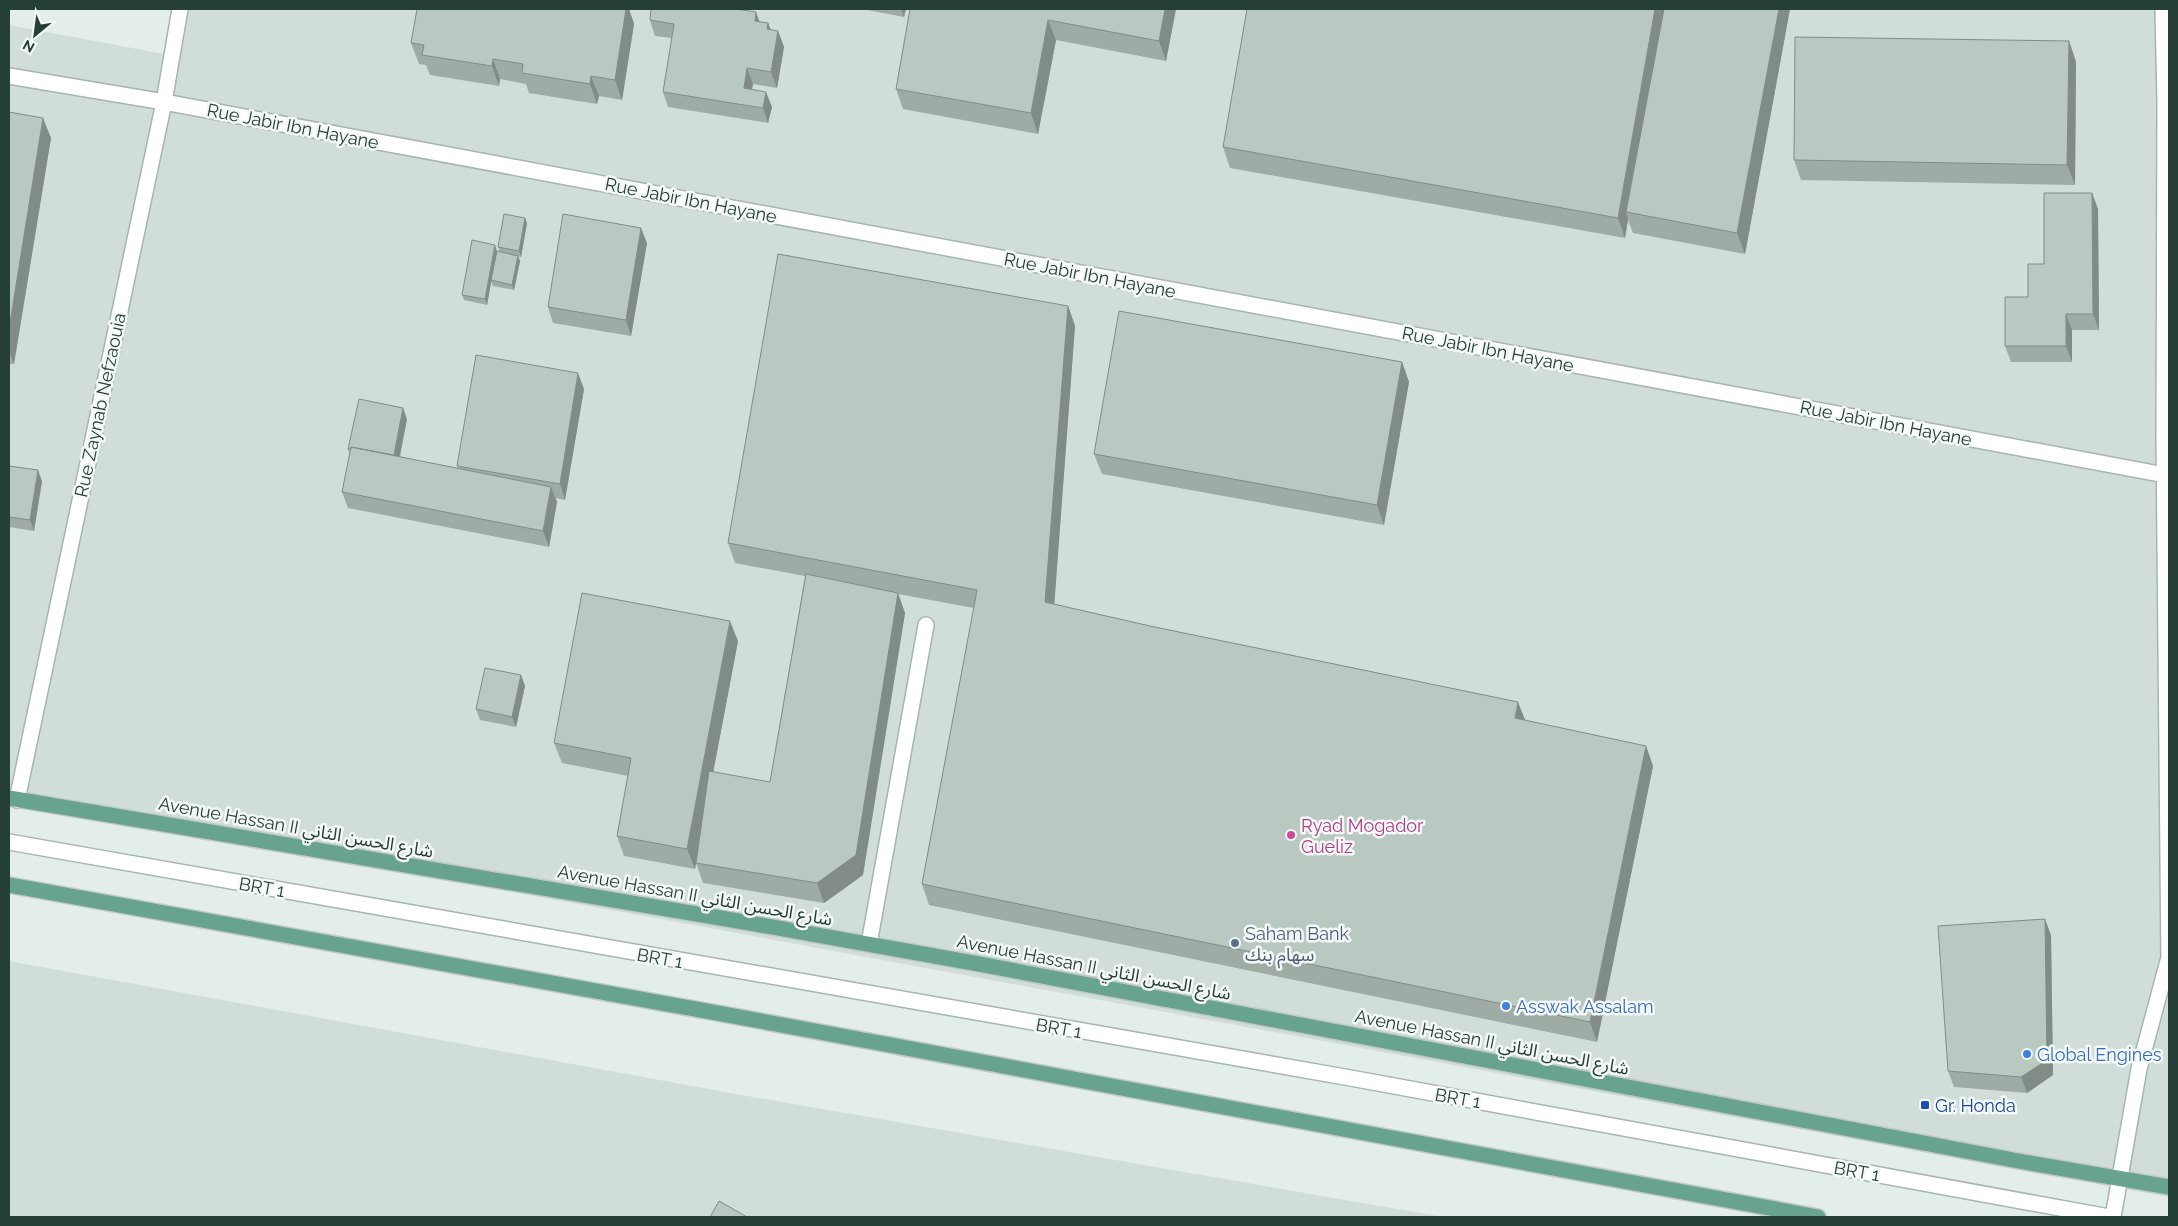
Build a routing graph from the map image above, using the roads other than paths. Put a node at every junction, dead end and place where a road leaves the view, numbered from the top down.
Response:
1 (180, 9) edge
2 (2163, 9) edge
3 (9, 76) edge
4 (164, 102) junction
5 (2167, 103) edge
6 (2167, 476) edge
7 (926, 625) dead end
8 (13, 799) edge
9 (9, 842) edge
10 (9, 885) edge
11 (869, 944) junction
12 (2169, 963) edge
13 (2121, 1177) junction
14 (2169, 1187) edge
15 (1818, 1217) edge
16 (2109, 1217) edge
17 (2113, 1217) edge

1 - 4 street, Rue Zaynab Nefzaouia
2 - 5 street
3 - 4 street, Rue Jabir Ibn Hayane
4 - 6 street, Rue Jabir Ibn Hayane
4 - 8 street, Rue Zaynab Nefzaouia
5 - 6 street
6 - 12 street
7 - 11 street
8 - 11 main road, Avenue Hassan II شارع الحسن الثاني
9 - 16 street, BRT 1
10 - 15 main road
11 - 13 main road, Avenue Hassan II شارع الحسن الثاني
12 - 13 street
13 - 14 main road, Avenue Hassan II شارع الحسن الثاني
13 - 17 street

